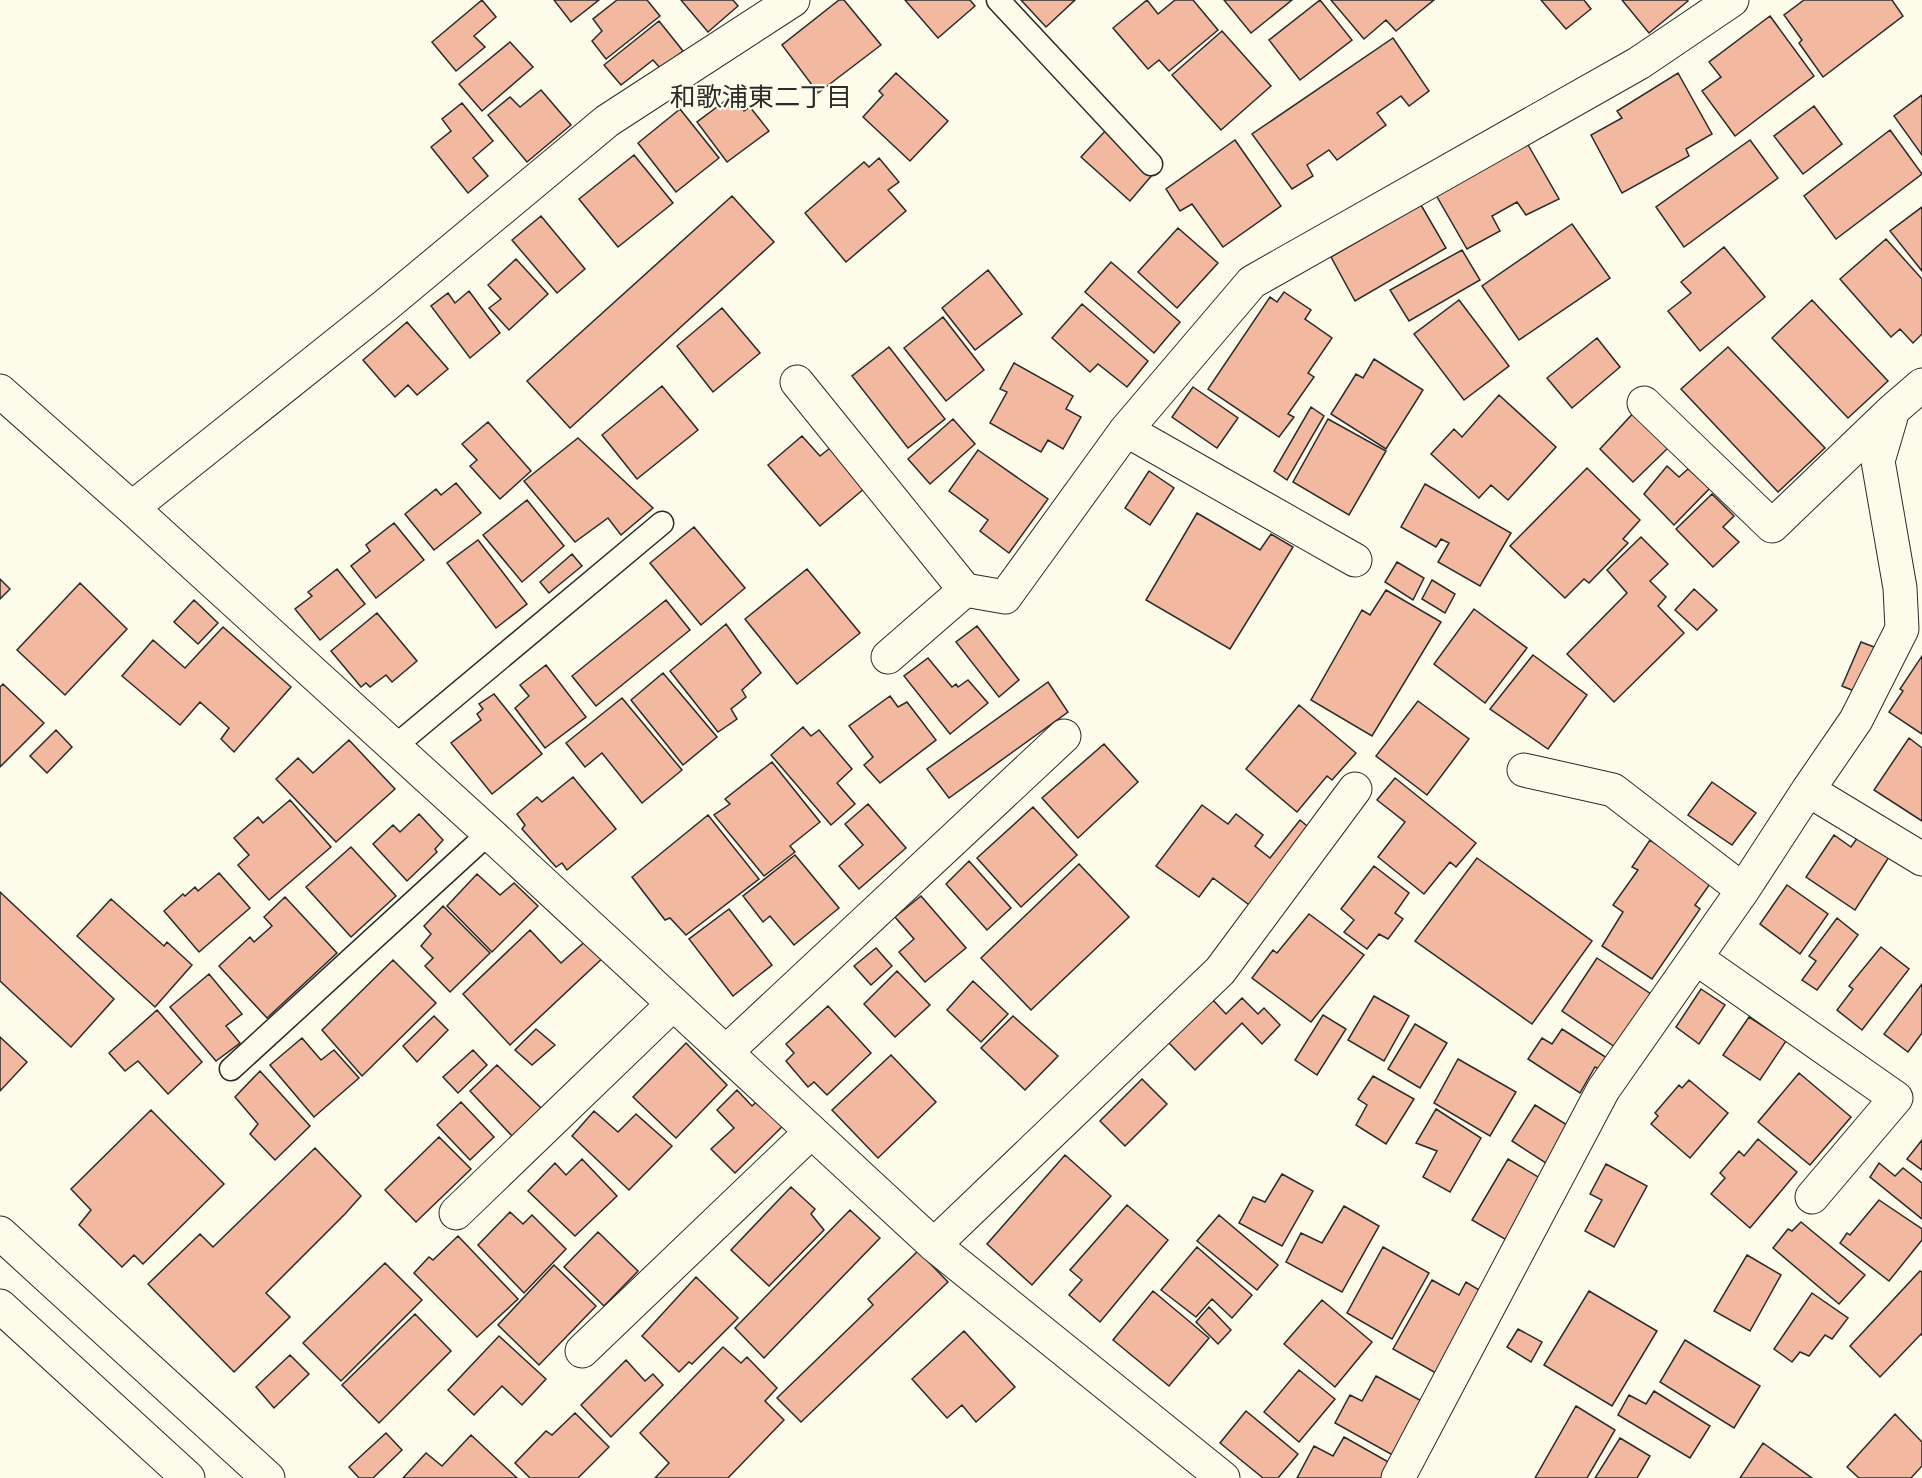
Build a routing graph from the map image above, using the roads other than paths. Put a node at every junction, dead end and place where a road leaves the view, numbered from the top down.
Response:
1 (793, 0) edge
2 (998, 0) edge
3 (1732, 0) edge
4 (1151, 164) dead end
5 (797, 382) dead end
6 (1922, 385) edge
7 (0, 391) edge
8 (1644, 403) dead end
9 (1893, 410) junction
10 (1126, 430) junction
11 (132, 508) junction
12 (662, 523) dead end
13 (1355, 560) dead end
14 (965, 590) junction
15 (888, 657) dead end
16 (1064, 736) dead end
17 (394, 747) junction
18 (1524, 770) dead end
19 (1354, 789) dead end
20 (1808, 790) junction
21 (489, 833) junction
22 (1922, 859) edge
23 (1743, 891) junction
24 (1696, 958) junction
25 (674, 1004) junction
26 (726, 1052) junction
27 (231, 1069) dead end
28 (811, 1132) junction
29 (1812, 1197) dead end
30 (456, 1213) dead end
31 (0, 1233) edge
32 (934, 1245) junction
33 (0, 1306) edge
34 (582, 1351) dead end
35 (188, 1478) edge
36 (268, 1478) edge
37 (1223, 1478) edge
38 (1398, 1478) edge

1 - 11 street
2 - 4 lane
3 - 10 street
5 - 14 street
6 - 9 street
7 - 11 street
8 - 9 street
9 - 20 street
10 - 13 street
10 - 14 street
11 - 17 street
12 - 17 lane
14 - 15 street
16 - 26 street
17 - 21 street
18 - 23 street
19 - 32 street
20 - 22 street
20 - 23 street
21 - 25 street
21 - 27 lane
23 - 24 street
24 - 29 street
24 - 38 street
25 - 26 street
25 - 30 street
26 - 28 street
28 - 32 street
28 - 34 street
31 - 36 street
32 - 37 street
33 - 35 street

